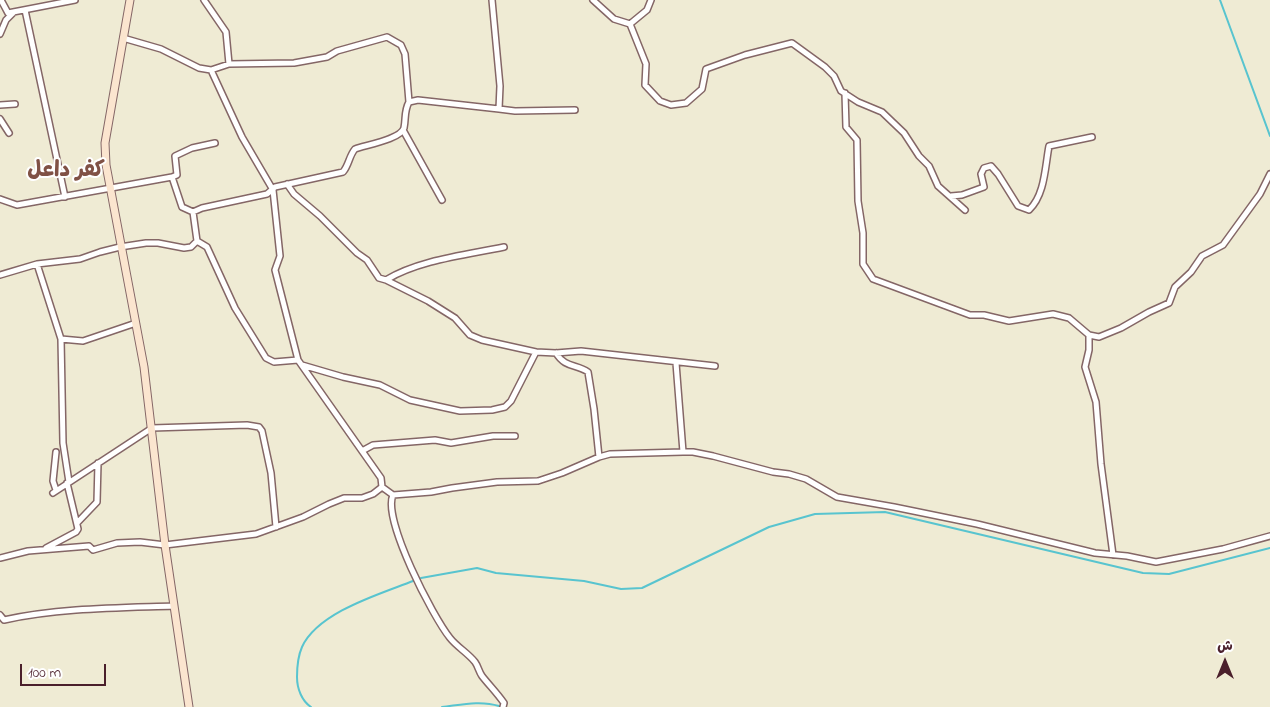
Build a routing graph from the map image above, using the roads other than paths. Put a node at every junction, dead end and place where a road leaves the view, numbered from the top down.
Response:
1 (1, 0) edge
2 (75, 0) edge
3 (130, 0) edge
4 (204, 0) edge
5 (492, 0) edge
6 (593, 0) edge
7 (651, 0) edge
8 (25, 10) junction
9 (14, 12) junction
10 (630, 24) junction
11 (0, 34) edge
12 (123, 38) junction
13 (229, 64) junction
14 (211, 70) junction
15 (844, 93) junction
16 (410, 102) junction
17 (16, 104) dead end
18 (0, 105) edge
19 (499, 109) junction
20 (576, 110) dead end
21 (0, 119) edge
22 (404, 130) junction
23 (9, 133) dead end
24 (1092, 137) dead end
25 (215, 143) dead end
26 (1270, 174) edge
27 (172, 177) junction
28 (288, 184) junction
29 (109, 189) junction
30 (272, 190) junction
31 (951, 196) junction
32 (65, 197) junction
33 (0, 198) edge
34 (442, 200) dead end
35 (965, 210) dead end
36 (193, 212) junction
37 (197, 241) junction
38 (120, 247) junction
39 (504, 247) dead end
40 (37, 264) junction
41 (0, 275) edge
42 (386, 280) junction
43 (136, 323) junction
44 (1089, 335) junction
45 (62, 339) junction
46 (536, 352) junction
47 (556, 353) junction
48 (300, 362) junction
49 (676, 362) junction
50 (715, 366) dead end
51 (152, 428) junction
52 (515, 436) dead end
53 (362, 450) junction
54 (56, 452) dead end
55 (684, 452) junction
56 (599, 457) junction
57 (98, 463) junction
58 (68, 483) junction
59 (382, 487) junction
60 (393, 495) junction
61 (77, 523) junction
62 (276, 527) junction
63 (1270, 536) edge
64 (165, 545) junction
65 (42, 550) junction
66 (1113, 555) junction
67 (0, 558) edge
68 (174, 606) junction
69 (0, 614) edge
70 (189, 707) edge
71 (503, 707) edge

1 - 9 street
2 - 8 street
3 - 12 street
4 - 13 street
5 - 19 street
6 - 10 street
7 - 10 street
8 - 9 street
8 - 32 street
9 - 11 street
10 - 15 street
12 - 14 street
12 - 29 street
13 - 14 street
13 - 16 street
14 - 30 street
15 - 31 street
15 - 44 street
16 - 19 street
16 - 22 street
17 - 18 street
19 - 20 street
21 - 23 street
22 - 28 street
22 - 34 street
24 - 31 street
25 - 27 street
26 - 44 street
27 - 29 street
27 - 36 street
28 - 30 street
28 - 42 street
29 - 32 street
29 - 38 street
30 - 36 street
30 - 48 street
31 - 35 street
32 - 33 street
36 - 37 street
37 - 38 street
37 - 48 street
38 - 40 street
38 - 43 street
39 - 42 street
40 - 41 street
40 - 45 street
42 - 46 street
43 - 45 street
43 - 51 street
44 - 66 street
45 - 58 street
46 - 47 street
46 - 48 street
47 - 49 street
47 - 56 street
48 - 53 street
49 - 50 street
49 - 55 street
51 - 57 street
51 - 62 street
51 - 64 street
52 - 53 street
53 - 59 street
54 - 58 street
55 - 56 street
55 - 66 street
56 - 60 street
57 - 58 street
57 - 61 street
58 - 61 street
59 - 60 street
59 - 62 street
60 - 71 street
61 - 65 street
62 - 64 street
63 - 66 street
64 - 65 street
64 - 68 street
65 - 67 street
68 - 69 street
68 - 70 street

